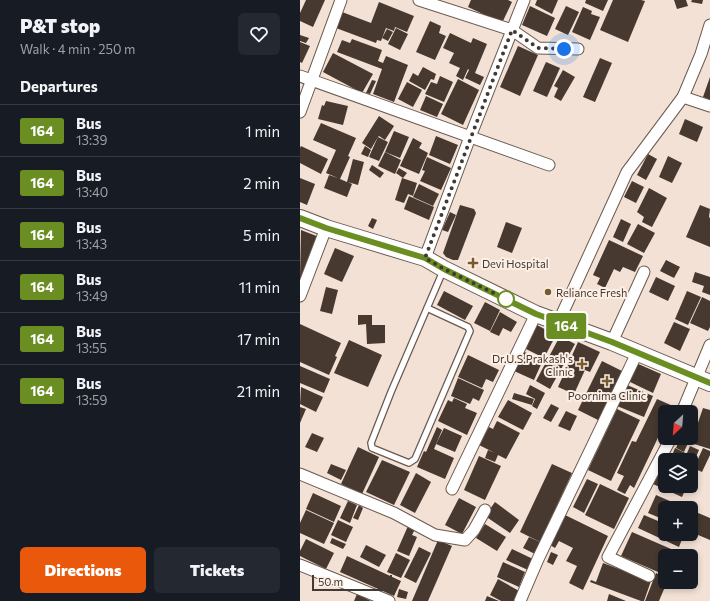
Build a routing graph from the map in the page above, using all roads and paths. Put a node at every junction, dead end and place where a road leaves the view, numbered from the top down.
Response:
1 (341, 0) edge
2 (419, 0) edge
3 (524, 0) edge
4 (436, 3) edge
5 (710, 25) edge
6 (512, 30) junction
7 (578, 49) dead end
8 (300, 76) edge
9 (312, 81) junction
10 (683, 97) junction
11 (710, 106) edge
12 (300, 112) edge
13 (470, 137) junction
14 (549, 165) dead end
15 (300, 218) edge
16 (326, 228) junction
17 (425, 258) junction
18 (444, 269) junction
19 (644, 272) dead end
20 (300, 296) edge
21 (427, 308) junction
22 (536, 314) junction
23 (558, 323) junction
24 (612, 342) junction
25 (710, 345) edge
26 (637, 353) junction
27 (703, 380) edge
28 (687, 405) edge
29 (667, 445) edge
30 (300, 474) edge
31 (452, 489) dead end
32 (485, 510) dead end
33 (300, 565) edge
34 (649, 576) dead end
35 (389, 601) edge
36 (520, 601) edge

1 - 9 street
2 - 4 street
3 - 6 street
4 - 6 street
5 - 10 street
6 - 7 street
6 - 13 street
8 - 9 street
9 - 12 street
9 - 13 street
10 - 11 street
10 - 23 street
13 - 14 street
13 - 17 street
15 - 16 main road
16 - 17 main road
16 - 20 street
17 - 18 main road
18 - 21 lane
18 - 22 main road
19 - 24 street
21 - 21 lane
22 - 23 main road
22 - 31 street
23 - 24 main road
24 - 26 main road
25 - 27 street
26 - 27 main road
26 - 36 street
27 - 28 street
29 - 34 street
30 - 32 street
33 - 35 street

